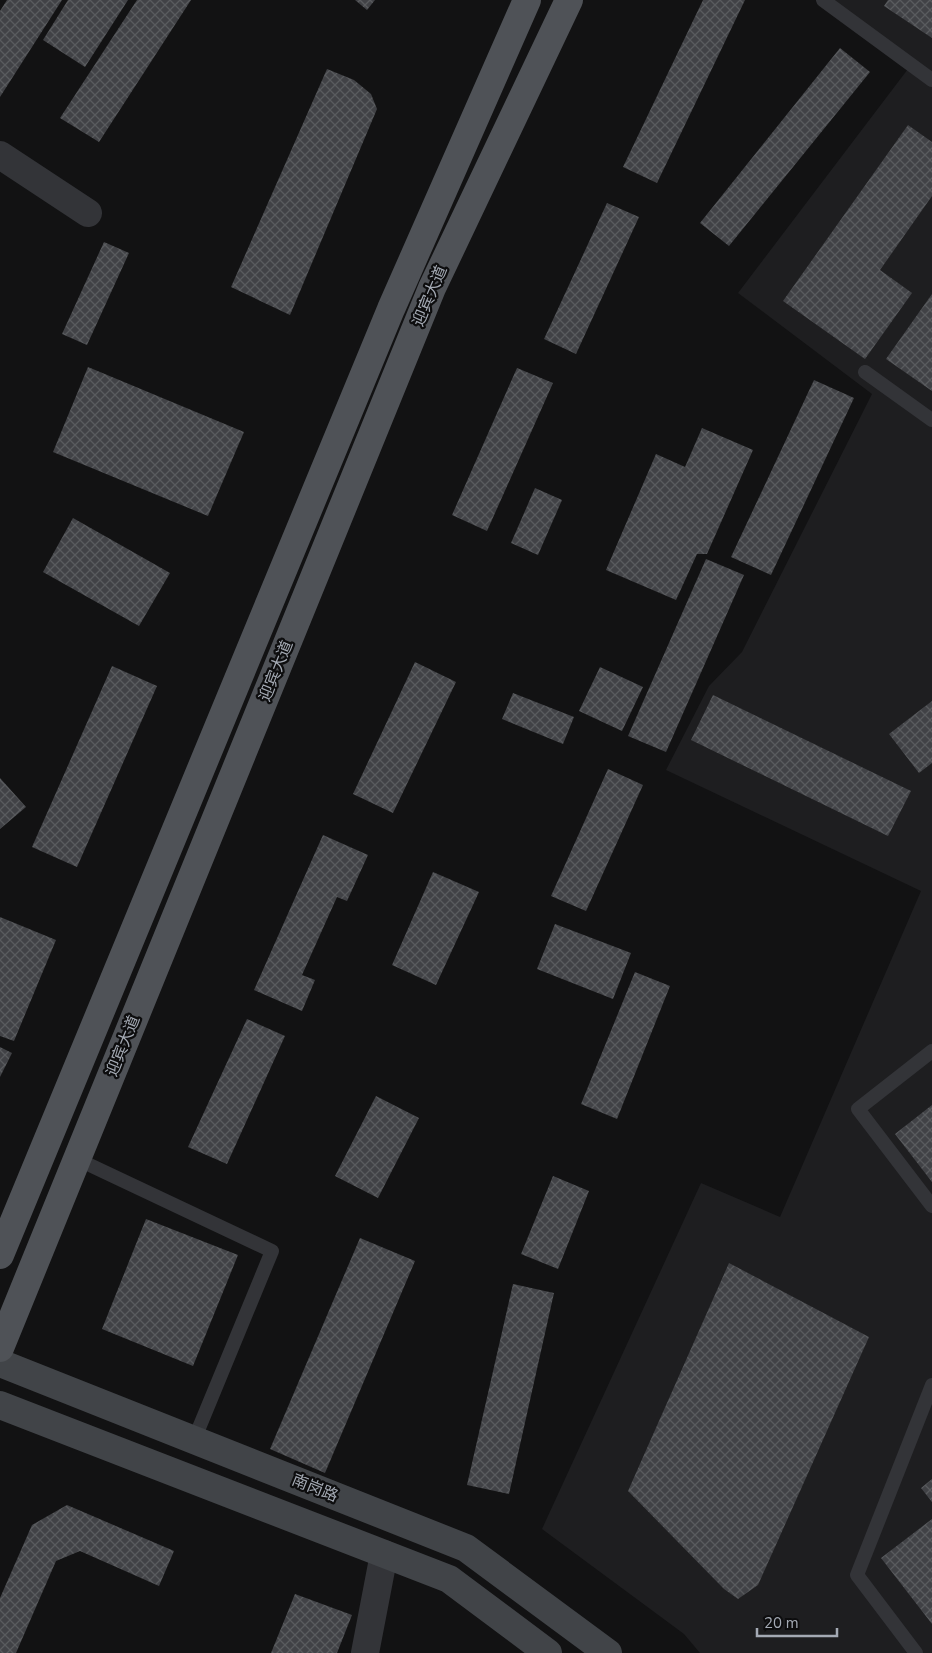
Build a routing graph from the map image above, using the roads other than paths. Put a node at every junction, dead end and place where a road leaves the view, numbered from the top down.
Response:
1 (528, 0) edge
2 (568, 0) edge
3 (823, 0) edge
4 (932, 80) edge
5 (3, 165) edge
6 (88, 213) dead end
7 (865, 372) dead end
8 (932, 420) edge
9 (932, 1050) edge
10 (77, 1159) junction
11 (932, 1206) edge
12 (0, 1255) edge
13 (0, 1348) edge
14 (0, 1363) edge
15 (932, 1385) edge
16 (0, 1405) edge
17 (194, 1440) junction
18 (384, 1554) junction
19 (365, 1653) edge
20 (548, 1653) edge
21 (608, 1653) edge
22 (916, 1653) edge

1 - 12 main road, 迎宾大道
2 - 10 main road, 迎宾大道
3 - 4 lane
5 - 6 street
7 - 8 lane
9 - 11 lane
10 - 13 main road, 迎宾大道
10 - 17 lane
14 - 17 main road, 南岗路
15 - 22 lane
16 - 18 main road
17 - 21 main road, 南岗路
18 - 19 street
18 - 20 main road

